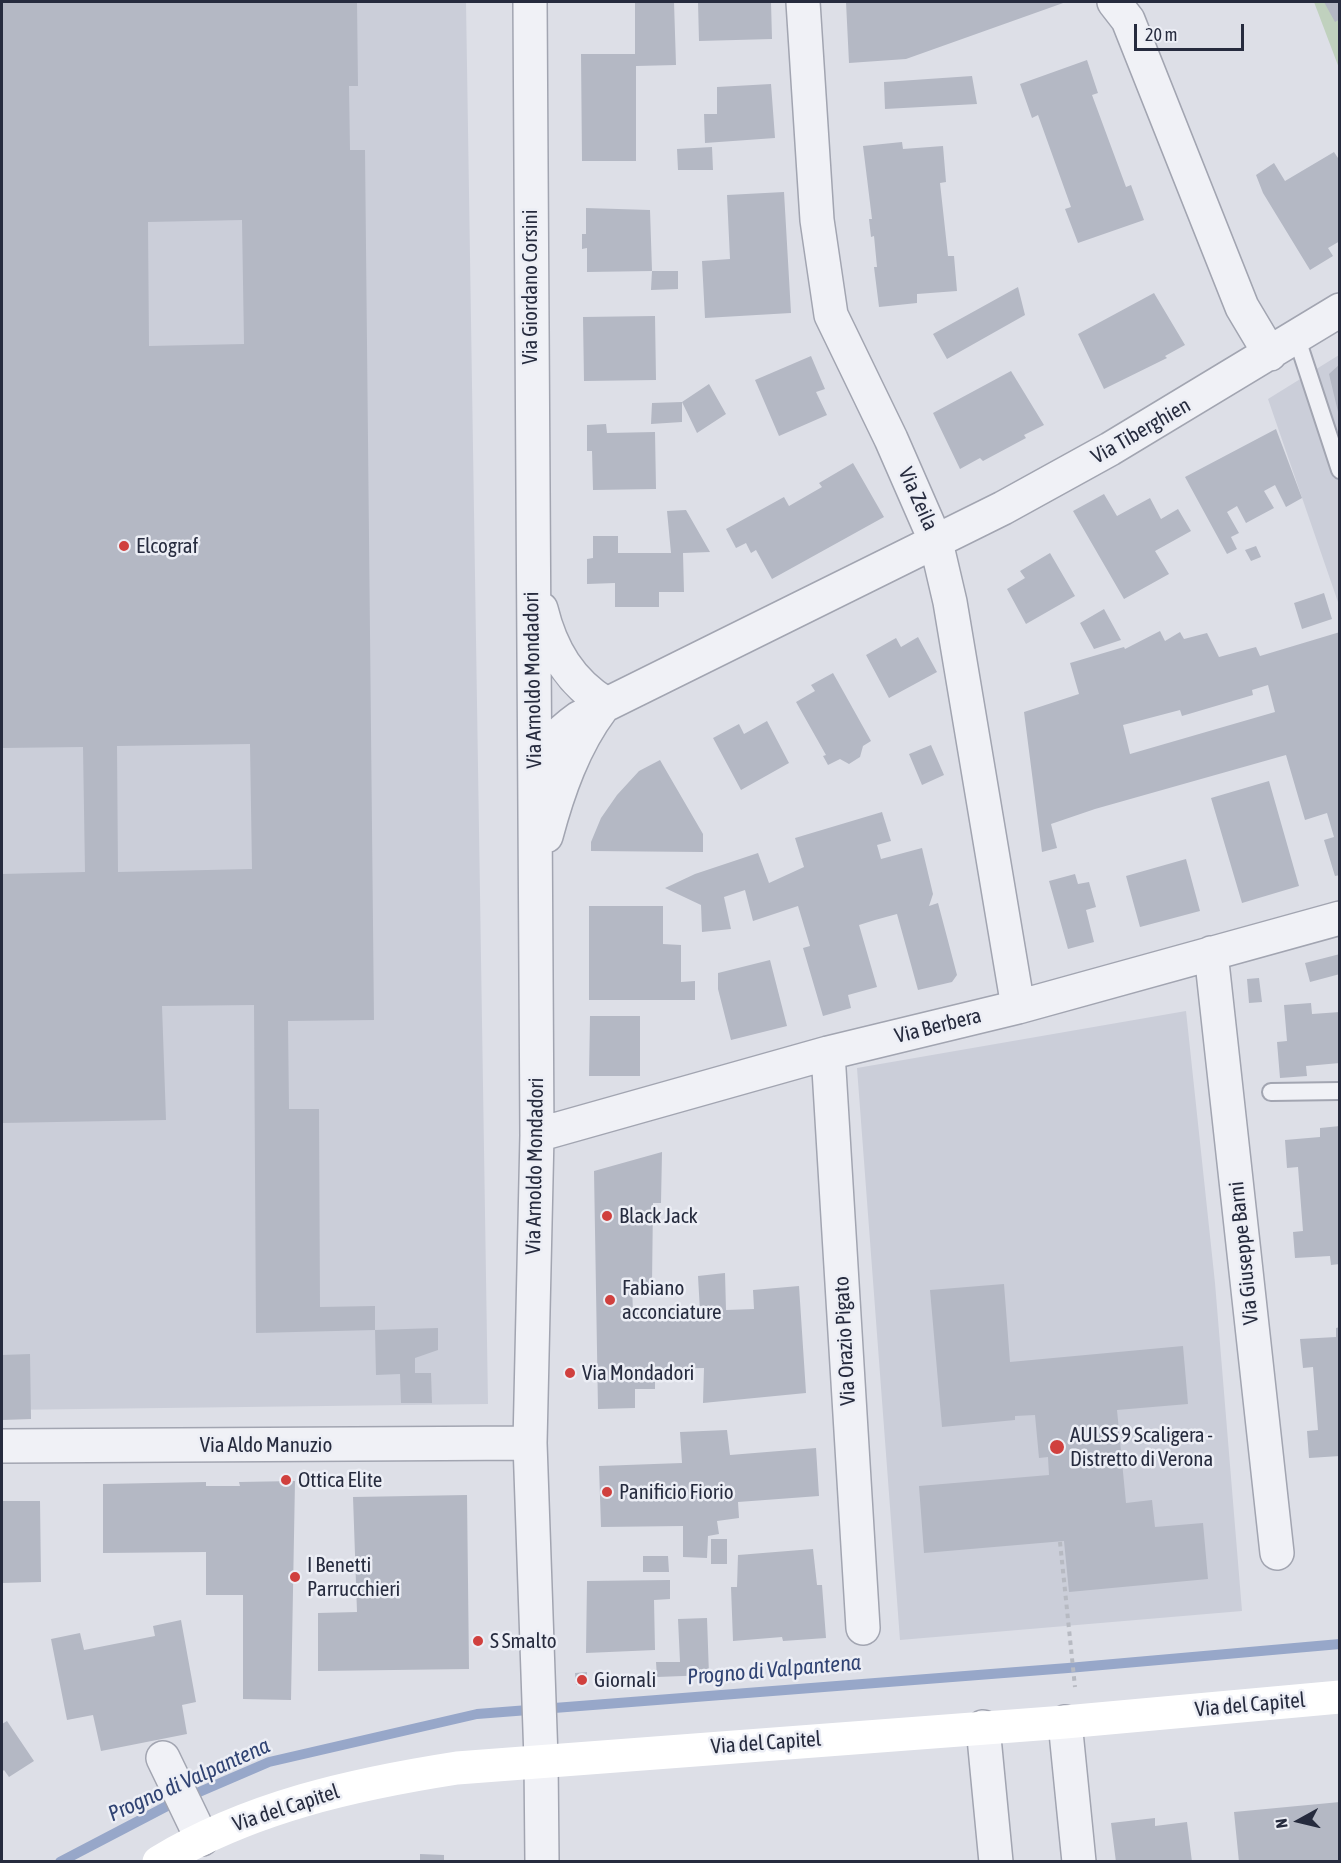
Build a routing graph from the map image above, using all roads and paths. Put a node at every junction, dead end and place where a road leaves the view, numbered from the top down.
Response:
1 (530, 2) edge
2 (803, 2) edge
3 (1114, 2) edge
4 (1340, 310) edge
5 (1283, 345) junction
6 (1340, 470) edge
7 (936, 542) junction
8 (532, 573) junction
9 (606, 704) junction
10 (535, 774) junction
11 (536, 888) junction
12 (1340, 918) edge
13 (1211, 952) junction
14 (1018, 1007) junction
15 (828, 1053) junction
16 (1340, 1091) edge
17 (1271, 1092) dead end
18 (537, 1135) junction
19 (530, 1443) junction
20 (2, 1446) edge
21 (1060, 1542) dead end
22 (1277, 1552) dead end
23 (863, 1629) dead end
24 (1075, 1686) dead end
25 (1340, 1696) edge
26 (1065, 1722) junction
27 (983, 1727) junction
28 (541, 1748) junction
29 (163, 1758) dead end
30 (202, 1839) junction
31 (159, 1862) edge
32 (542, 1862) edge
33 (996, 1862) edge
34 (1079, 1862) edge

1 - 8 street, Via Giordano Corsini
2 - 7 street, Via Zeila
3 - 5 street
4 - 5 street, Via Tiberghien
5 - 6 lane
5 - 7 street, Via Tiberghien
7 - 9 street, Via Tiberghien
7 - 14 street, Via Zeila
8 - 9 street
8 - 10 street, Via Arnoldo Mondadori
9 - 10 street, Via Tiberghien
9 - 11 street
10 - 11 street, Via Arnoldo Mondadori
11 - 18 street, Via Arnoldo Mondadori
12 - 13 street, Via Berbera
13 - 14 street, Via Berbera
13 - 22 street, Via Giuseppe Barni
14 - 15 street, Via Berbera
15 - 18 street, Via Berbera
15 - 23 street, Via Orazio Pigato
16 - 17 lane
18 - 19 street, Via Arnoldo Mondadori
19 - 20 street, Via Aldo Manuzio
19 - 28 street, Via Arnoldo Mondadori
21 - 24 path
25 - 26 street, Via del Capitel
26 - 27 street, Via del Capitel
26 - 34 street
27 - 28 street, Via del Capitel
27 - 33 street
28 - 30 street, Via del Capitel
28 - 32 street, Via Arnoldo Mondadori
29 - 30 street
30 - 31 street, Via del Capitel

